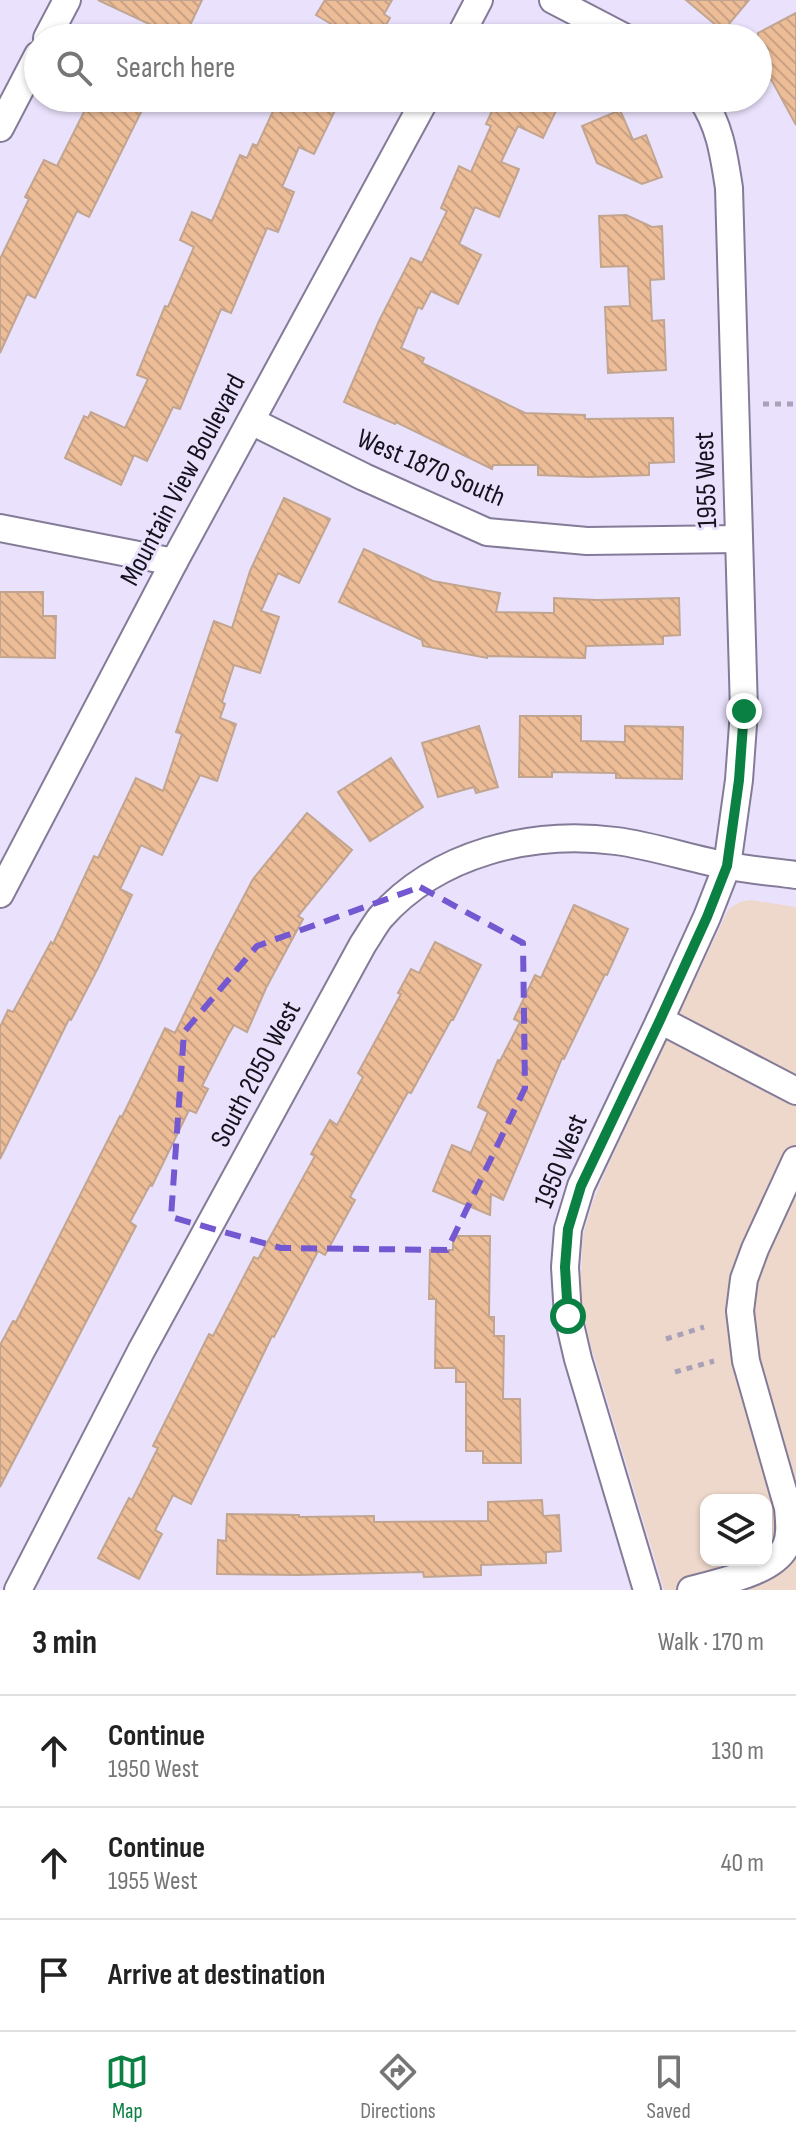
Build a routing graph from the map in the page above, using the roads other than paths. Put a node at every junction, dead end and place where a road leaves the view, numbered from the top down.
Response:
1 (67, 0) edge
2 (479, 0) edge
3 (553, 0) edge
4 (54, 24) edge
5 (466, 24) edge
6 (599, 24) edge
7 (24, 82) edge
8 (418, 112) edge
9 (710, 112) edge
10 (0, 128) edge
11 (251, 421) junction
12 (0, 528) edge
13 (739, 539) junction
14 (174, 562) junction
15 (727, 866) junction
16 (796, 875) edge
17 (0, 894) edge
18 (660, 1020) junction
19 (796, 1091) edge
20 (796, 1160) edge
21 (24, 1588) edge
22 (647, 1590) edge
23 (691, 1590) edge

1 - 4 street
2 - 5 street
3 - 6 street
7 - 10 street
8 - 11 street, Mountain View Boulevard
9 - 13 street, 1955 West
11 - 13 street, West 1870 South
11 - 14 street, Mountain View Boulevard
12 - 14 street
13 - 15 street, 1955 West
14 - 17 street, Mountain View Boulevard
15 - 16 street, South 2050 West
15 - 18 street, 1950 West
15 - 21 street, South 2050 West
18 - 19 street
18 - 22 street, 1950 West
20 - 23 street

